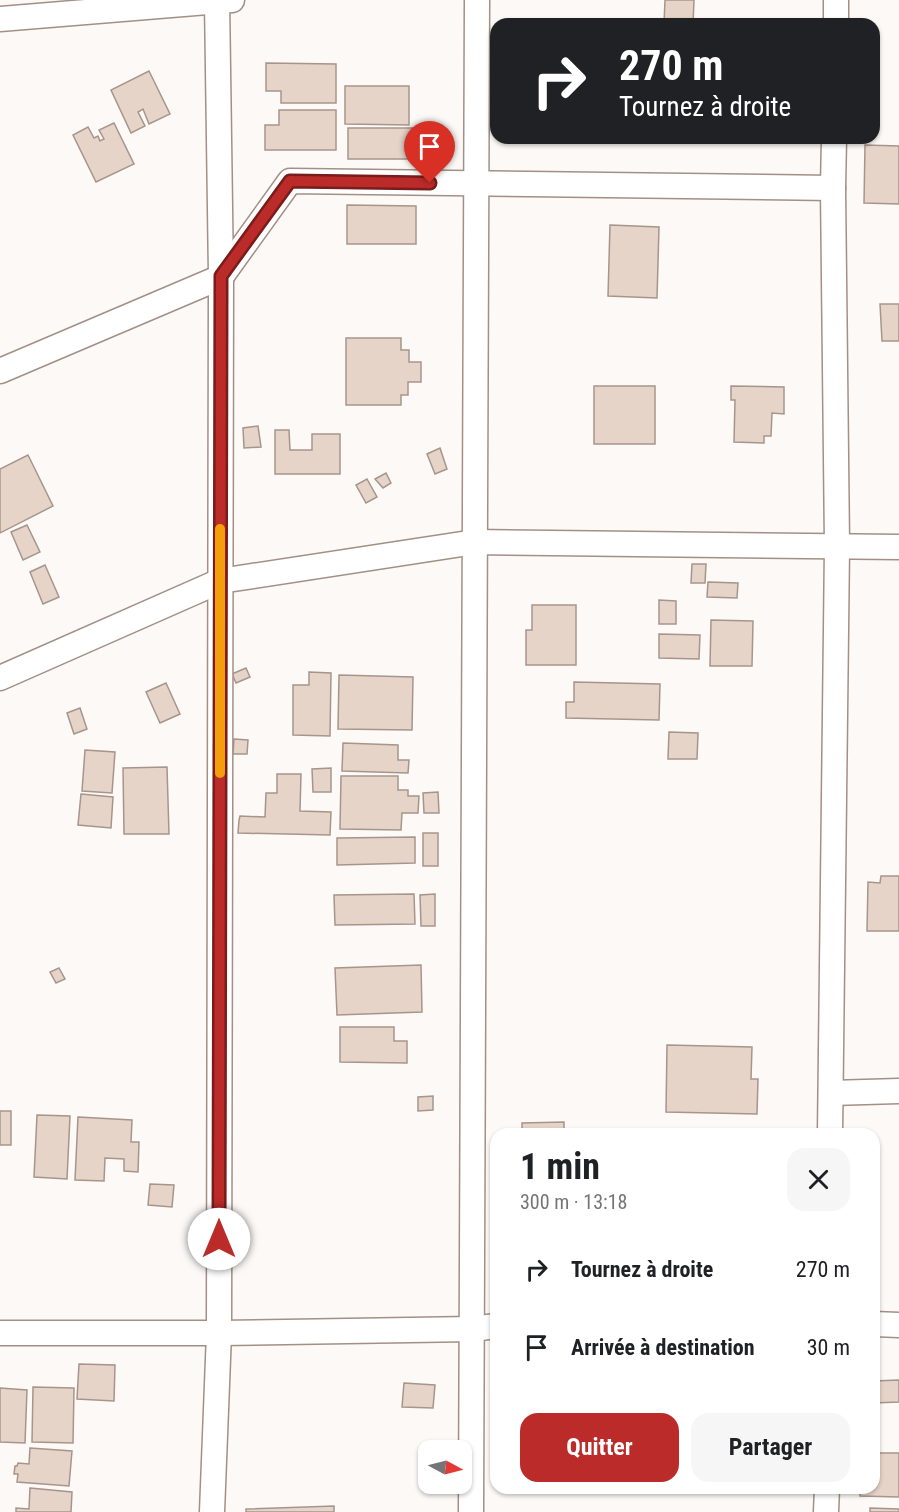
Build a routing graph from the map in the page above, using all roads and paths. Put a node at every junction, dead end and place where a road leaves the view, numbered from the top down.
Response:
1 (222, 0) edge
2 (477, 0) edge
3 (836, 0) edge
4 (836, 18) edge
5 (0, 19) edge
6 (834, 144) edge
7 (476, 183) junction
8 (833, 188) junction
9 (221, 276) junction
10 (0, 371) edge
11 (475, 542) junction
12 (837, 546) junction
13 (899, 547) edge
14 (220, 581) junction
15 (0, 678) edge
16 (899, 1091) edge
17 (831, 1092) junction
18 (830, 1128) edge
19 (880, 1324) edge
20 (899, 1325) edge
21 (490, 1327) edge
22 (472, 1329) junction
23 (0, 1333) edge
24 (219, 1333) junction
25 (826, 1494) edge
26 (212, 1512) edge
27 (471, 1512) edge
28 (826, 1512) edge

1 - 5 street
1 - 9 street
2 - 7 street
3 - 4 street
6 - 8 street
7 - 8 street
7 - 9 street
7 - 11 street
8 - 12 street
9 - 10 street
9 - 14 street
11 - 12 street
11 - 14 street
11 - 22 street
12 - 13 street
12 - 17 street
14 - 15 street
14 - 24 street
16 - 17 street
17 - 18 street
19 - 20 street
21 - 22 street
22 - 24 street
22 - 27 street
23 - 24 street
24 - 26 street
25 - 28 street

